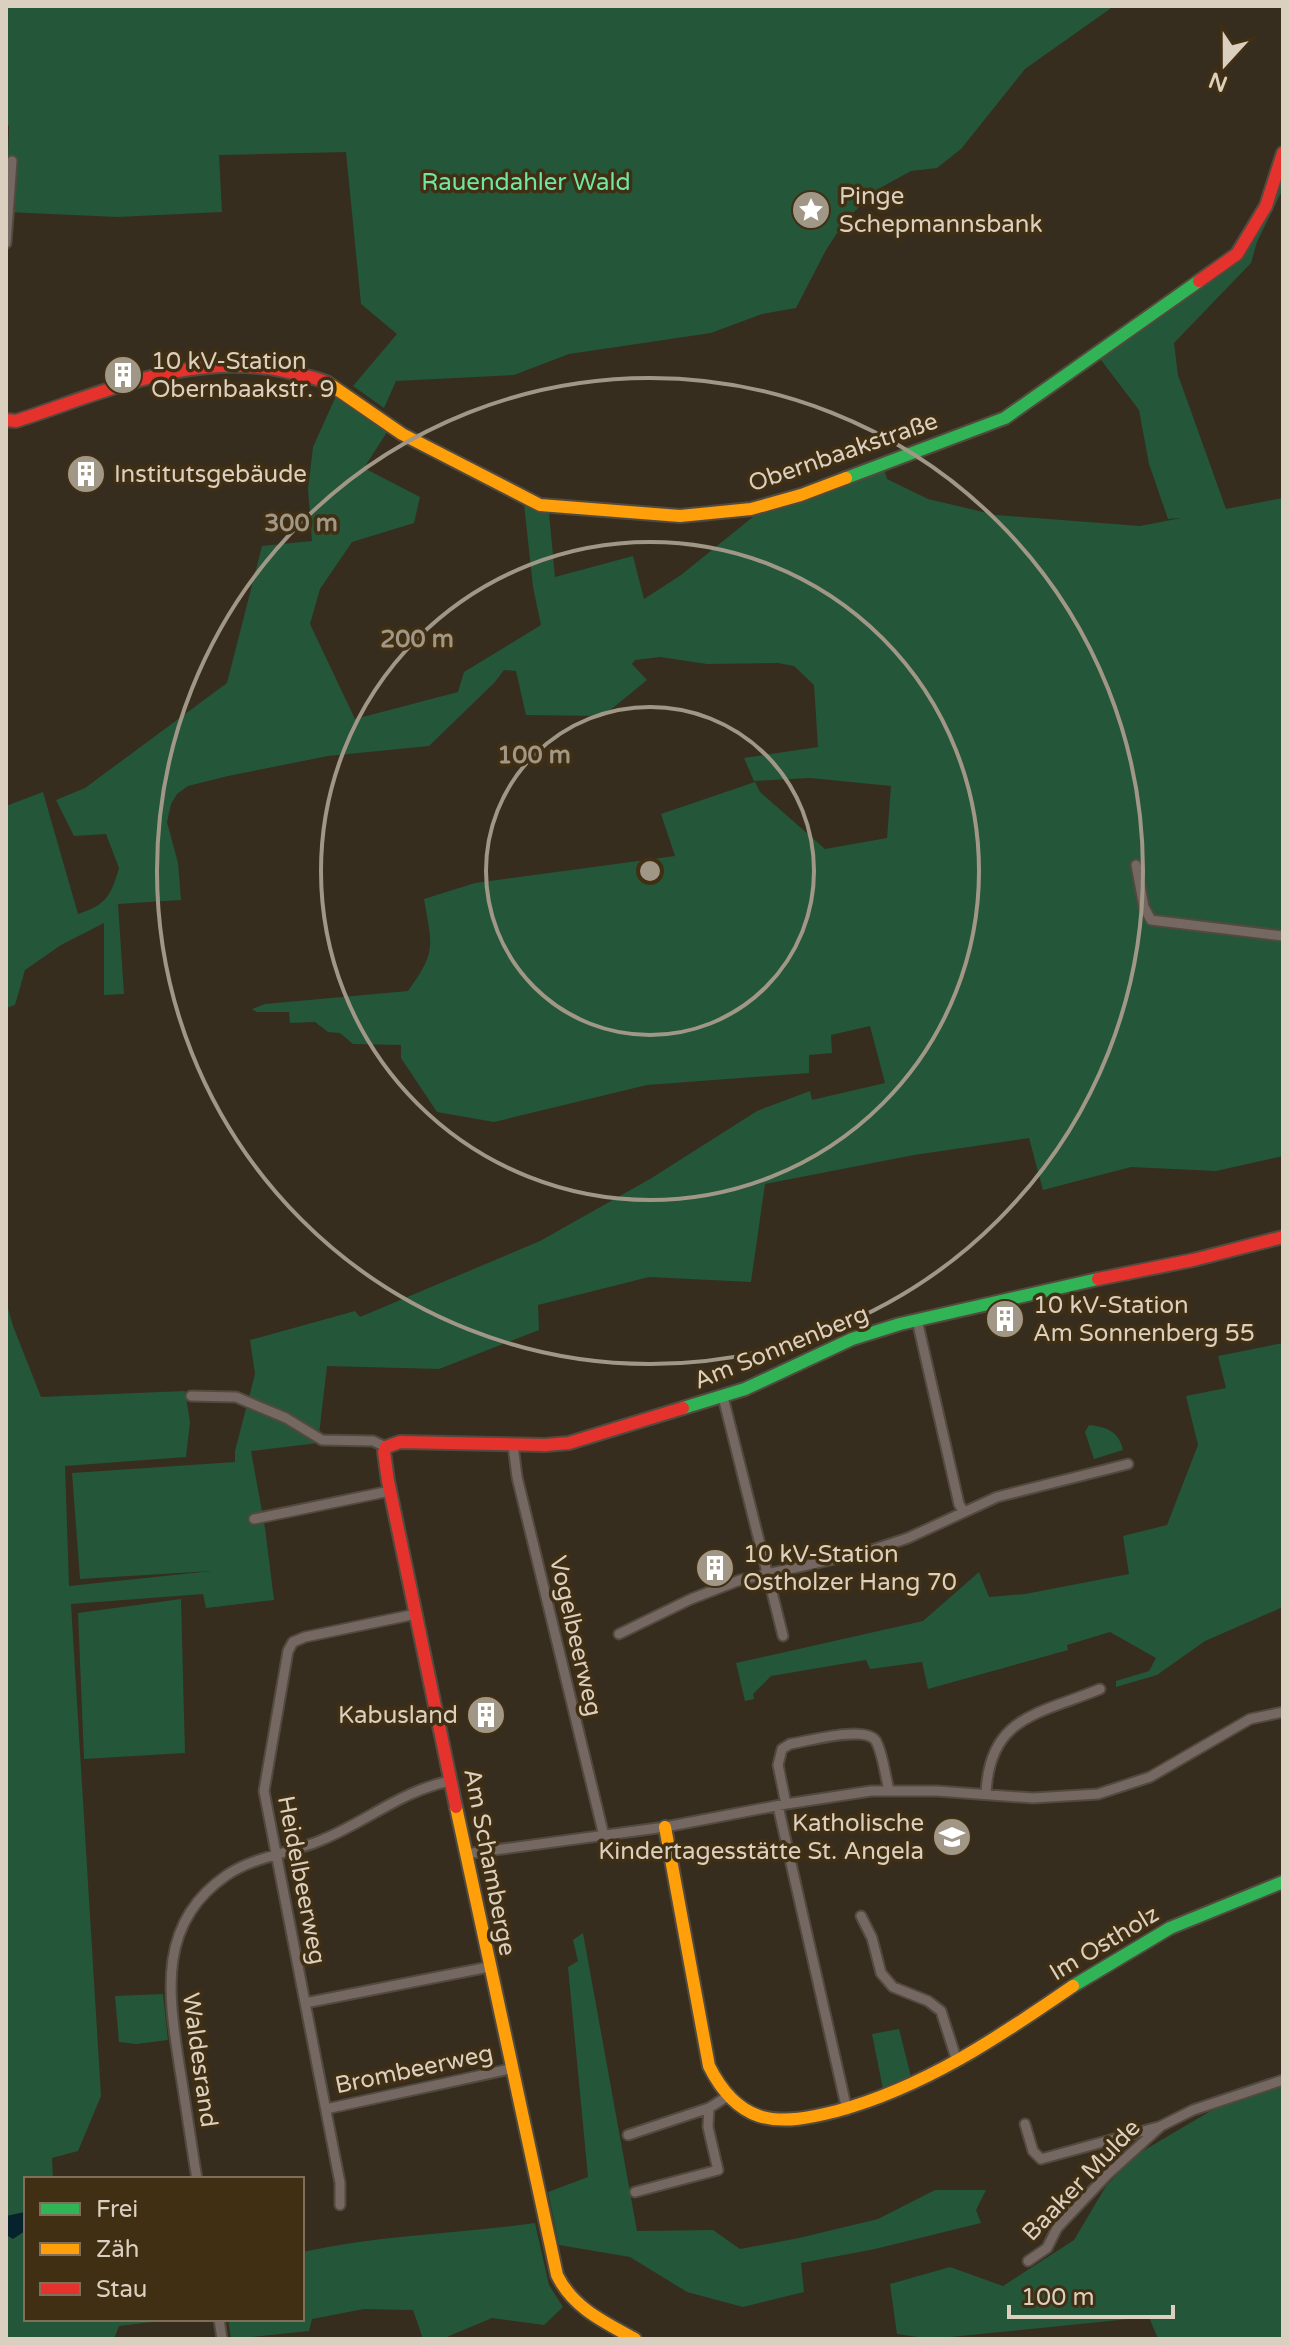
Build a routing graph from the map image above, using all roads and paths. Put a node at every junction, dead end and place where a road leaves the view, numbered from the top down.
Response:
1 (1283, 153) edge
2 (12, 161) dead end
3 (6, 243) edge
4 (6, 420) edge
5 (1136, 865) dead end
6 (1283, 936) edge
7 (1283, 1237) edge
8 (917, 1320) junction
9 (191, 1396) dead end
10 (723, 1397) junction
11 (513, 1445) junction
12 (386, 1447) junction
13 (1128, 1464) dead end
14 (390, 1491) junction
15 (963, 1511) junction
16 (254, 1519) dead end
17 (767, 1572) junction
18 (416, 1614) junction
19 (619, 1634) dead end
20 (783, 1636) dead end
21 (1100, 1689) dead end
22 (1283, 1712) edge
23 (451, 1781) junction
24 (889, 1790) junction
25 (986, 1794) junction
26 (782, 1805) junction
27 (665, 1827) junction
28 (604, 1836) junction
29 (465, 1854) junction
30 (277, 1855) junction
31 (1283, 1882) edge
32 (861, 1916) dead end
33 (489, 1967) junction
34 (305, 2003) junction
35 (957, 2061) junction
36 (510, 2069) junction
37 (1283, 2080) edge
38 (728, 2096) junction
39 (709, 2108) junction
40 (326, 2109) junction
41 (847, 2110) junction
42 (1025, 2124) dead end
43 (1161, 2126) junction
44 (628, 2135) dead end
45 (197, 2177) edge
46 (635, 2192) dead end
47 (340, 2205) dead end
48 (1028, 2261) dead end
49 (635, 2339) edge

1 - 4 street, Obernbaakstraße
2 - 3 street
5 - 6 street
7 - 8 street, Am Sonnenberg
8 - 10 street, Am Sonnenberg
8 - 15 street
9 - 12 street, Am Sonnenberg
10 - 11 street, Am Sonnenberg
10 - 17 street
11 - 12 street, Am Sonnenberg
11 - 28 street, Vogelbeerweg
12 - 14 street
13 - 15 street
14 - 16 street
14 - 18 street, Am Schamberge
15 - 17 street
17 - 19 street
17 - 20 street
18 - 23 street, Am Schamberge
18 - 30 street, Heidelbeerweg
21 - 25 street
22 - 25 street
23 - 29 street, Am Schamberge
23 - 30 street, Waldesrand
24 - 25 street
24 - 26 street
24 - 26 street
26 - 27 street
26 - 41 street
27 - 28 street
27 - 38 street
28 - 29 street
29 - 33 street, Am Schamberge
30 - 34 street, Heidelbeerweg
30 - 45 street, Waldesrand
31 - 35 street, Im Ostholz
32 - 35 street
33 - 34 street
33 - 36 street, Am Schamberge
34 - 40 street, Heidelbeerweg
35 - 41 street, Im Ostholz
36 - 40 street, Brombeerweg
36 - 49 street, Am Schamberge
37 - 43 street, Baaker Mulde
38 - 39 street
38 - 41 street, Im Ostholz
39 - 44 street
39 - 46 street
40 - 47 street, Heidelbeerweg
42 - 43 street, Baaker Mulde
43 - 48 street, Baaker Mulde

